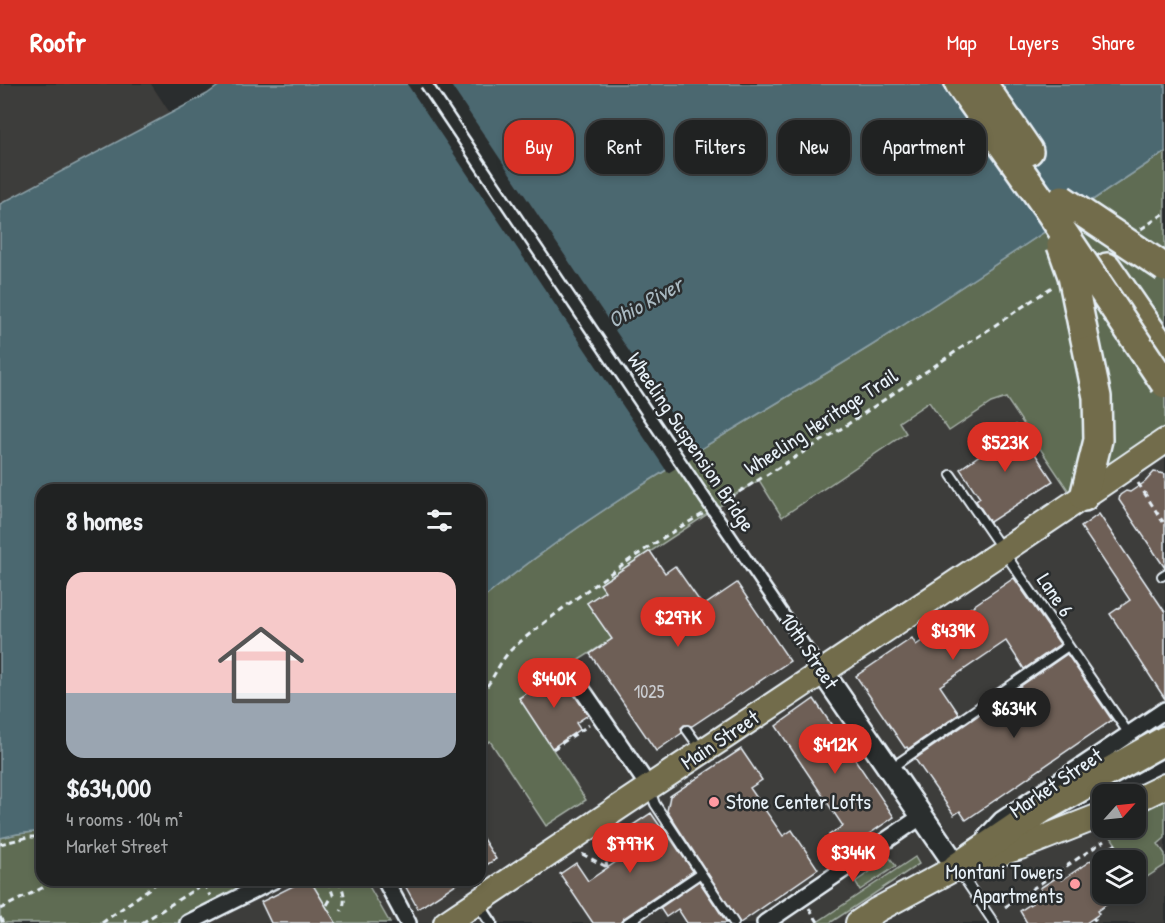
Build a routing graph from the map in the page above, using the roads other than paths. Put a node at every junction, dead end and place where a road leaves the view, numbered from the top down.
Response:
1 (426, 84) edge
2 (959, 84) edge
3 (983, 84) edge
4 (1054, 203) junction
5 (1107, 267) junction
6 (1165, 268) edge
7 (1165, 335) edge
8 (1165, 351) edge
9 (1165, 384) edge
10 (1165, 441) edge
11 (951, 475) dead end
12 (1084, 497) junction
13 (1004, 551) junction
14 (762, 583) joint
15 (1068, 646) junction
16 (822, 671) junction
17 (570, 672) dead end
18 (1165, 710) edge
19 (687, 730) dead end
20 (1129, 734) junction
21 (1165, 740) edge
22 (702, 752) junction
23 (890, 768) junction
24 (1165, 786) edge
25 (649, 787) junction
26 (1146, 795) edge
27 (922, 816) junction
28 (1092, 819) edge
29 (957, 867) junction
30 (701, 873) junction
31 (262, 886) edge
32 (388, 886) edge
33 (477, 902) junction
34 (188, 923) edge
35 (408, 923) edge
36 (446, 923) edge
37 (491, 923) edge
38 (627, 923) edge
39 (734, 923) edge
40 (765, 923) edge
41 (858, 923) edge
42 (994, 923) edge

1 - 14 street, Wheeling Suspension Bridge, bridge
2 - 4 highway
3 - 4 highway
4 - 5 highway
4 - 6 highway, bridge
4 - 9 highway, bridge
4 - 12 highway, bridge
5 - 7 highway
5 - 8 highway
10 - 12 main road, Main Street
11 - 13 lane, Lane 6
12 - 13 main road, Main Street
13 - 15 lane, Lane 6
13 - 16 main road, Main Street
14 - 16 street, 10th Street
15 - 20 lane, Lane 6
15 - 23 lane
16 - 22 main road, Main Street
16 - 23 main road, 10th Street
17 - 25 street
18 - 20 street, Market Street
19 - 22 lane
20 - 29 street, Market Street
21 - 29 highway
22 - 25 main road, Main Street
23 - 27 main road, 10th Street
24 - 26 main road
25 - 30 lane
25 - 33 main road, Main Street
27 - 29 main road, 10th Street
27 - 40 street
28 - 29 main road, Market Street
29 - 41 main road, Market Street
29 - 42 lane
30 - 38 lane
30 - 39 lane
31 - 34 street
32 - 35 street
33 - 36 main road, Main Street
33 - 37 street

